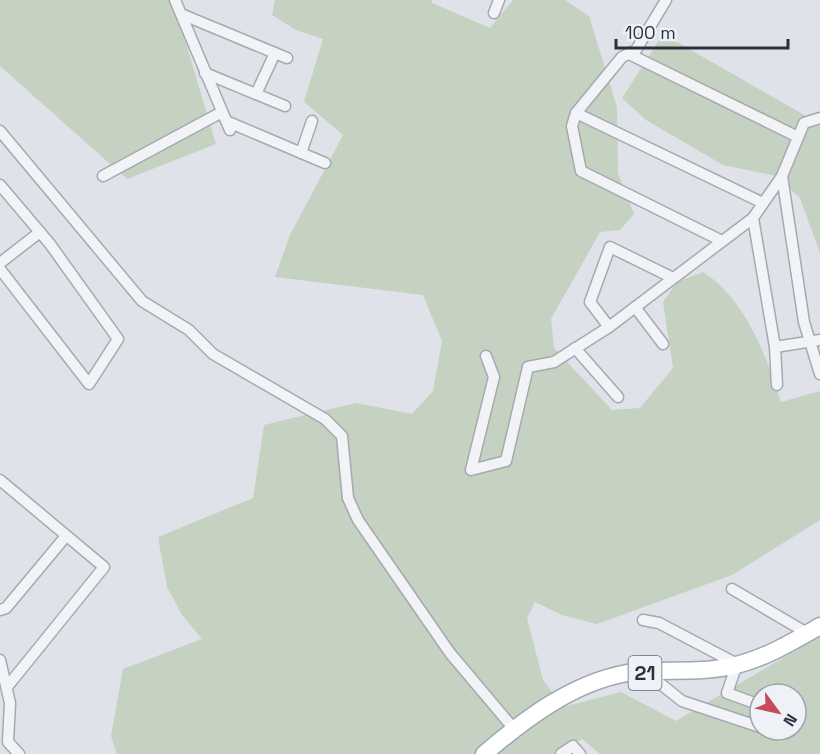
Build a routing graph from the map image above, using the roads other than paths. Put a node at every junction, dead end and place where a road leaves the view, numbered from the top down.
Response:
1 (175, 0) edge
2 (499, 0) edge
3 (662, 1) edge
4 (494, 13) dead end
5 (181, 14) junction
6 (275, 53) junction
7 (629, 54) junction
8 (287, 58) dead end
9 (206, 73) junction
10 (256, 94) junction
11 (285, 106) dead end
12 (576, 113) junction
13 (820, 118) edge
14 (226, 121) junction
15 (312, 121) dead end
16 (0, 130) edge
17 (798, 137) junction
18 (301, 153) junction
19 (325, 163) dead end
20 (103, 176) dead end
21 (782, 176) junction
22 (0, 185) edge
23 (763, 203) junction
24 (753, 218) junction
25 (40, 232) junction
26 (722, 241) junction
27 (0, 263) edge
28 (0, 269) edge
29 (673, 278) junction
30 (634, 307) junction
31 (609, 327) junction
32 (816, 341) edge
33 (663, 344) dead end
34 (775, 347) junction
35 (575, 348) junction
36 (486, 356) dead end
37 (820, 374) edge
38 (777, 385) dead end
39 (618, 397) dead end
40 (0, 480) edge
41 (66, 536) junction
42 (732, 589) dead end
43 (0, 610) edge
44 (642, 620) dead end
45 (814, 629) edge
46 (0, 660) edge
47 (737, 664) junction
48 (647, 673) junction
49 (7, 687) junction
50 (748, 701) edge
51 (748, 722) edge
52 (514, 729) junction
53 (19, 754) edge
54 (484, 754) edge
55 (562, 754) edge
56 (580, 754) edge

1 - 5 street
2 - 4 street
3 - 7 street
5 - 6 street
5 - 9 street
6 - 8 street
6 - 10 street
7 - 12 street
7 - 17 street
9 - 10 street
9 - 14 street
10 - 11 street
12 - 23 street
12 - 26 street
13 - 17 street
14 - 18 street
14 - 20 street
15 - 18 street
16 - 52 street
17 - 21 street
18 - 19 street
21 - 23 street
21 - 32 street
22 - 25 street
23 - 24 street
24 - 26 street
24 - 34 street
25 - 27 street
25 - 28 street
26 - 29 street
29 - 30 street
29 - 31 street
30 - 31 street
30 - 33 street
31 - 35 street
32 - 34 street
32 - 37 street
34 - 38 street
35 - 36 street
35 - 39 street
40 - 41 street
41 - 43 street
41 - 49 street
42 - 45 street
44 - 47 street
45 - 47 main road, 21
46 - 49 street
47 - 48 main road, 21
47 - 50 street
48 - 51 street
48 - 52 main road, 21
49 - 53 street
52 - 54 main road, 21
55 - 56 street

